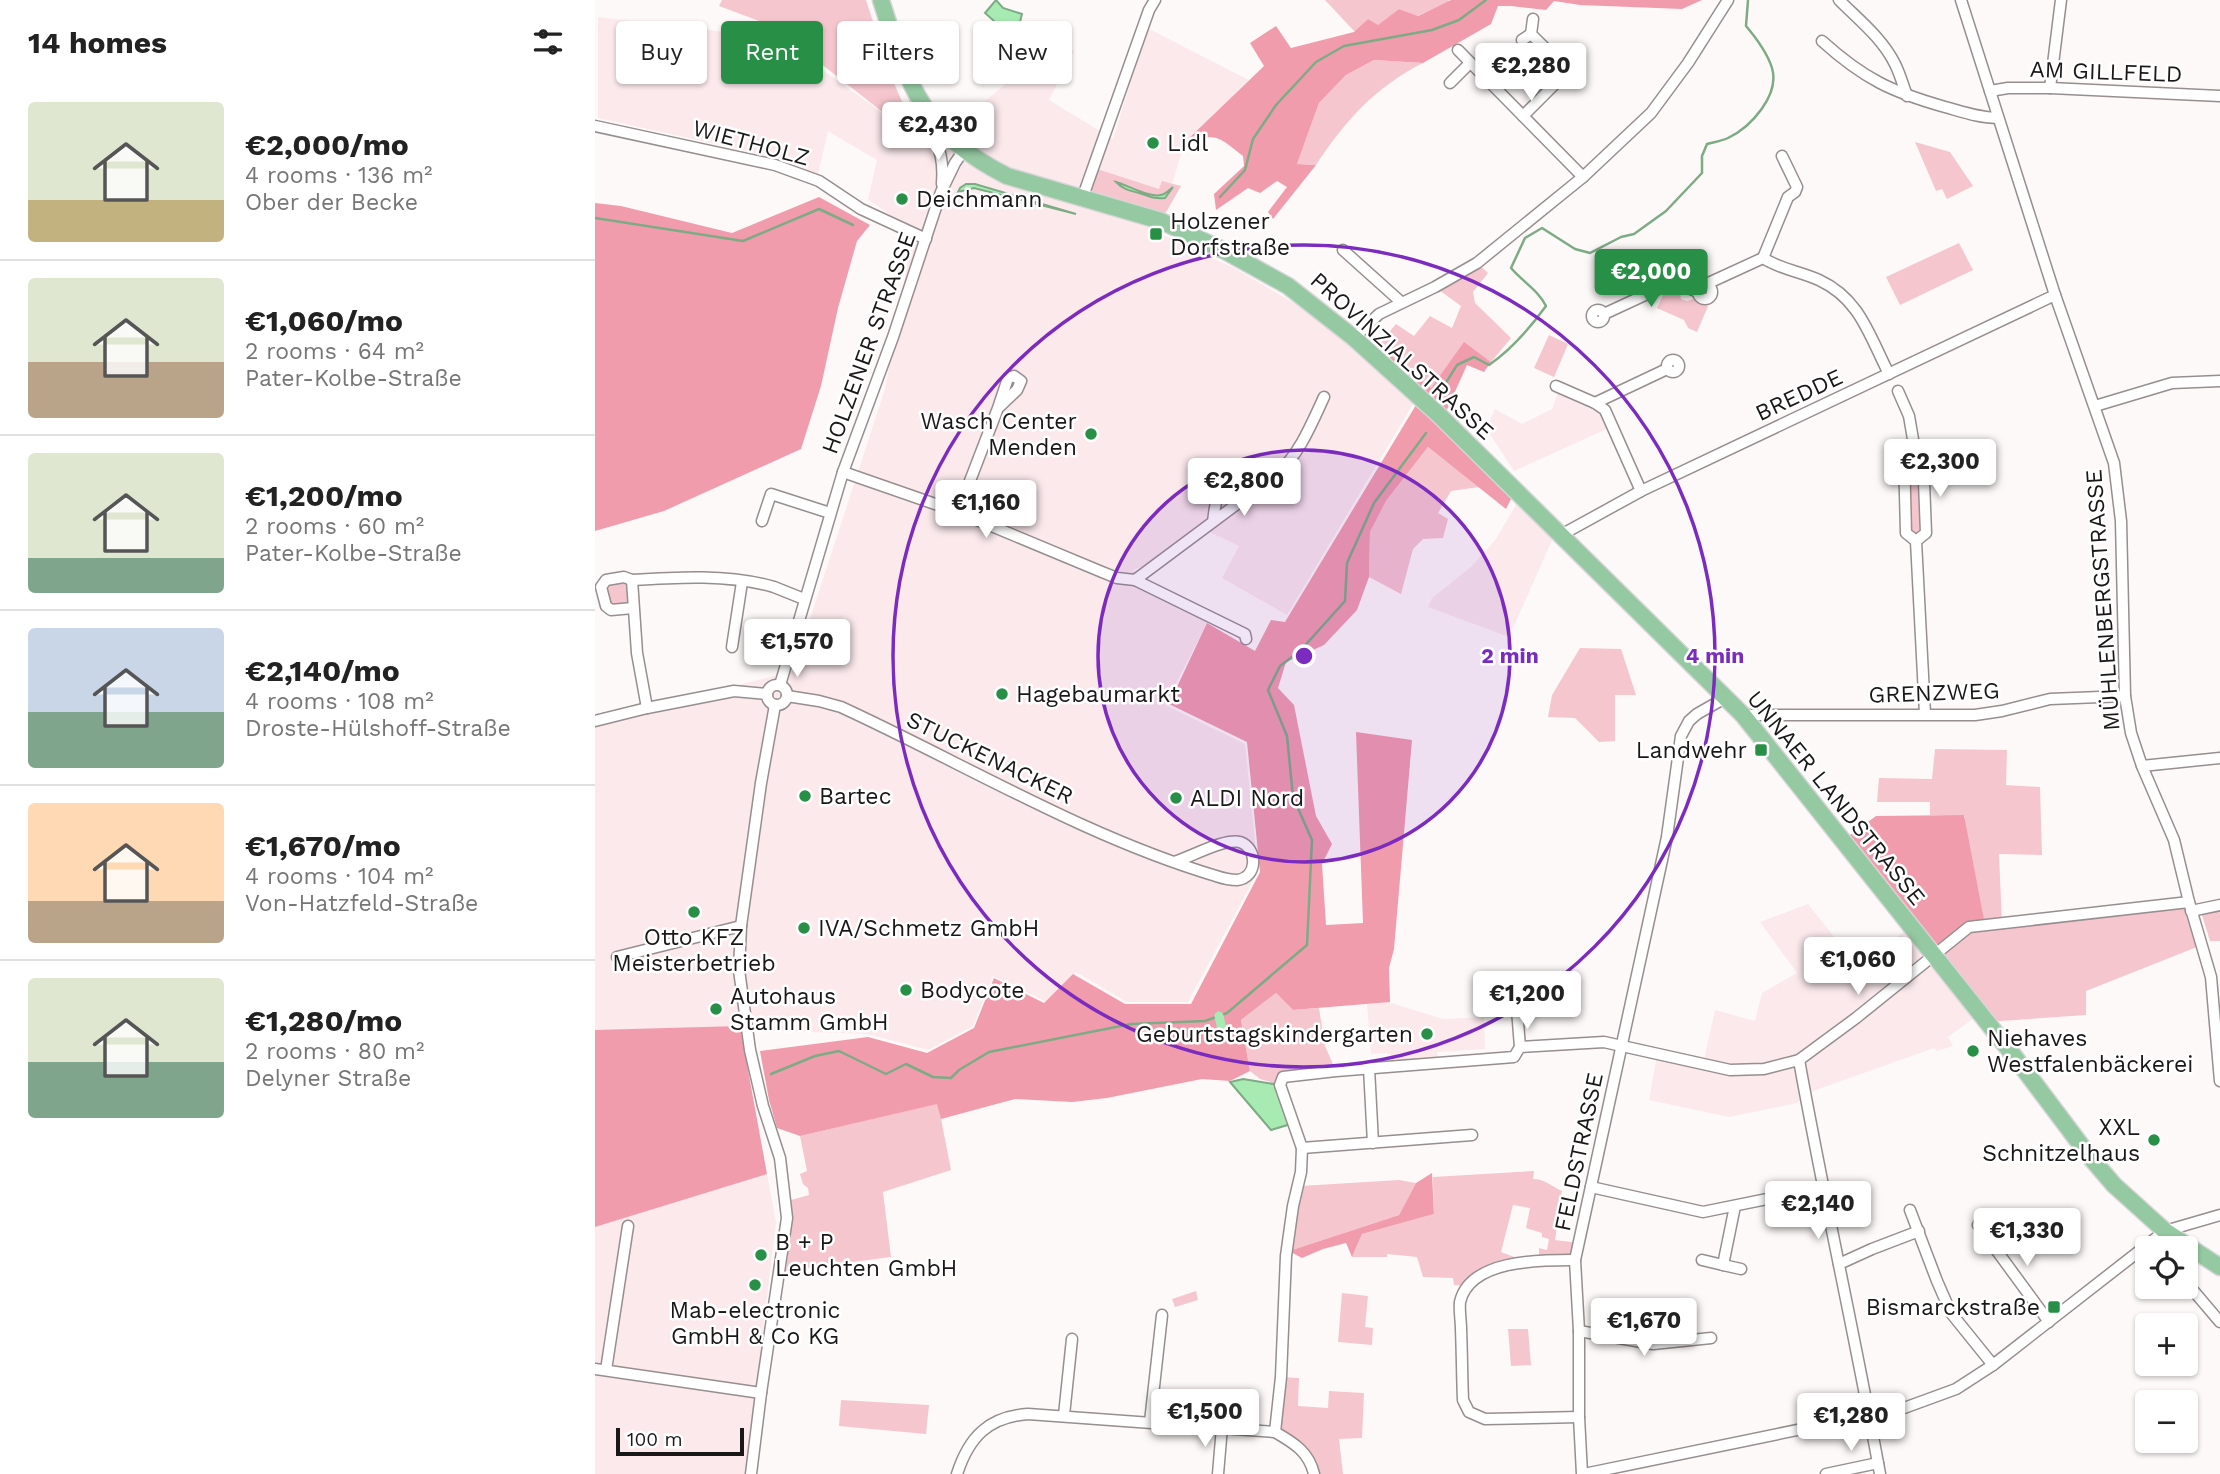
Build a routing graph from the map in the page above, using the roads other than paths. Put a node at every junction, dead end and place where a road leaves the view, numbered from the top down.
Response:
1 (881, 0) edge
2 (1155, 0) edge
3 (1728, 0) edge
4 (1839, 0) edge
5 (1961, 0) edge
6 (2061, 0) edge
7 (1533, 19) dead end
8 (888, 21) edge
9 (1822, 41) dead end
10 (1458, 50) dead end
11 (1470, 63) junction
12 (1450, 83) dead end
13 (904, 84) edge
14 (910, 84) edge
15 (2050, 88) junction
16 (1990, 92) junction
17 (1907, 96) junction
18 (2220, 96) edge
19 (1523, 116) junction
20 (1999, 118) junction
21 (595, 126) edge
22 (964, 150) junction
23 (1782, 156) dead end
24 (1583, 177) junction
25 (941, 192) junction
26 (1082, 199) junction
27 (926, 239) junction
28 (1343, 250) dead end
29 (1763, 258) junction
30 (2055, 295) junction
31 (1401, 302) junction
32 (1604, 314) dead end
33 (1354, 338) junction
34 (1667, 369) dead end
35 (1889, 374) junction
36 (2220, 381) edge
37 (1556, 386) dead end
38 (1898, 391) dead end
39 (1324, 397) dead end
40 (1595, 403) junction
41 (2095, 406) junction
42 (998, 408) dead end
43 (1913, 445) junction
44 (843, 472) junction
45 (1641, 491) junction
46 (1241, 501) junction
47 (958, 512) junction
48 (830, 513) junction
49 (762, 521) dead end
50 (1213, 522) junction
51 (1561, 535) junction
52 (1916, 541) junction
53 (632, 580) junction
54 (1135, 580) junction
55 (742, 582) junction
56 (804, 599) junction
57 (633, 608) junction
58 (1246, 639) dead end
59 (732, 647) dead end
60 (780, 685) junction
61 (767, 694) junction
62 (787, 696) junction
63 (2125, 696) junction
64 (1725, 698) junction
65 (775, 705) junction
66 (647, 708) junction
67 (1925, 714) junction
68 (1743, 715) junction
69 (595, 721) edge
70 (2220, 758) edge
71 (2142, 766) junction
72 (1174, 862) junction
73 (2220, 905) edge
74 (2190, 906) junction
75 (741, 926) junction
76 (1933, 956) junction
77 (617, 957) dead end
78 (1516, 997) dead end
79 (2218, 1037) edge
80 (1621, 1045) junction
81 (1520, 1047) junction
82 (1799, 1060) junction
83 (1369, 1068) junction
84 (2220, 1081) edge
85 (1472, 1135) dead end
86 (1373, 1143) junction
87 (1302, 1148) junction
88 (1591, 1187) junction
89 (1822, 1188) junction
90 (1735, 1206) junction
91 (1910, 1210) dead end
92 (2220, 1215) edge
93 (1981, 1220) dead end
94 (628, 1226) dead end
95 (1919, 1231) junction
96 (2165, 1231) junction
97 (1575, 1260) junction
98 (1702, 1260) dead end
99 (1839, 1264) junction
100 (1723, 1265) junction
101 (2220, 1267) edge
102 (1741, 1269) dead end
103 (2198, 1296) edge
104 (1162, 1315) dead end
105 (2049, 1322) junction
106 (2220, 1322) edge
107 (1579, 1331) junction
108 (1711, 1338) dead end
109 (1072, 1339) dead end
110 (1993, 1365) junction
111 (601, 1370) edge
112 (761, 1393) junction
113 (1064, 1415) junction
114 (1869, 1416) junction
115 (1579, 1417) junction
116 (1150, 1422) junction
117 (1222, 1427) junction
118 (1275, 1432) junction
119 (1879, 1469) edge
120 (751, 1474) edge
121 (957, 1474) edge
122 (1218, 1474) edge
123 (1314, 1474) edge
124 (1583, 1474) edge
125 (1826, 1474) edge

1 - 8 main road, PROVINZIALSTRASSE
2 - 26 street
3 - 24 street
4 - 17 street
5 - 16 street, MÜHLENBERGSTRASSE
6 - 15 street
7 - 19 street
9 - 17 street
10 - 11 street
11 - 12 street
11 - 19 street
13 - 25 street, PROVINZIALSTRASSE
14 - 22 main road, PROVINZIALSTRASSE
15 - 16 street, AM GILLFELD
15 - 18 street, AM GILLFELD
16 - 20 street, MÜHLENBERGSTRASSE
17 - 20 street
19 - 24 street
20 - 30 street, MÜHLENBERGSTRASSE
21 - 27 street, WIETHOLZ
22 - 25 street, HOLZENER STRASSE
22 - 26 main road, PROVINZIALSTRASSE
23 - 29 street
24 - 31 street
25 - 27 street, HOLZENER STRASSE
26 - 33 main road, PROVINZIALSTRASSE
27 - 44 street, HOLZENER STRASSE
28 - 31 street
29 - 32 street
29 - 35 street
30 - 35 street, BREDDE
30 - 41 street, MÜHLENBERGSTRASSE
31 - 33 street
33 - 51 main road, PROVINZIALSTRASSE
34 - 40 street
35 - 45 street, BREDDE
36 - 41 street
37 - 40 street
38 - 43 street
39 - 46 street
40 - 45 street
41 - 63 street, MÜHLENBERGSTRASSE
42 - 47 street
43 - 52 street
43 - 52 street
44 - 47 street
44 - 48 street, HOLZENER STRASSE
45 - 51 street, BREDDE
46 - 50 street
46 - 50 street
47 - 54 street
48 - 49 street
48 - 56 street, HOLZENER STRASSE
50 - 54 street
51 - 64 main road, PROVINZIALSTRASSE
52 - 67 street
53 - 55 street
53 - 57 street
53 - 57 street
54 - 58 street
55 - 56 street
55 - 59 street
56 - 60 street, HOLZENER STRASSE
57 - 66 street
60 - 61 street
60 - 62 street
61 - 65 street
61 - 66 street
62 - 65 street
62 - 72 street, STUCKENACKER
63 - 67 street, GRENZWEG
63 - 71 street, MÜHLENBERGSTRASSE
64 - 68 main road, UNNAER LANDSTRASSE
64 - 80 street, FELDSTRASSE
65 - 75 street
66 - 69 street
67 - 68 street, GRENZWEG
68 - 76 main road, UNNAER LANDSTRASSE
70 - 71 street
71 - 74 street, MÜHLENBERGSTRASSE
72 - 72 street, STUCKENACKER
73 - 74 street
74 - 76 street
74 - 79 street, MÜHLENBERGSTRASSE
75 - 77 street
75 - 112 street
76 - 82 street
76 - 96 main road, UNNAER LANDSTRASSE
78 - 81 street
79 - 84 street, MÜHLENBERGSTRASSE
80 - 81 street
80 - 82 street
80 - 88 street, FELDSTRASSE
81 - 83 street
82 - 89 street
83 - 86 street
83 - 87 street
85 - 86 street
86 - 87 street
87 - 118 street
88 - 90 street
88 - 97 street, FELDSTRASSE
89 - 90 street
89 - 99 street
90 - 100 street
91 - 95 street
92 - 96 street
93 - 105 street
94 - 111 street
95 - 99 street
95 - 110 street
96 - 101 main road, UNNAER LANDSTRASSE
96 - 105 street
97 - 107 street, FELDSTRASSE
97 - 115 street
98 - 100 street
99 - 114 street
100 - 102 street
103 - 106 street
104 - 116 street
105 - 110 street
107 - 108 street
107 - 115 street, FELDSTRASSE
109 - 113 street
110 - 114 street
111 - 112 street
112 - 120 street
113 - 116 street
113 - 121 street
114 - 119 street
114 - 124 street
115 - 124 street, FELDSTRASSE
116 - 117 street
117 - 118 street
117 - 122 street
118 - 123 street
119 - 125 street

